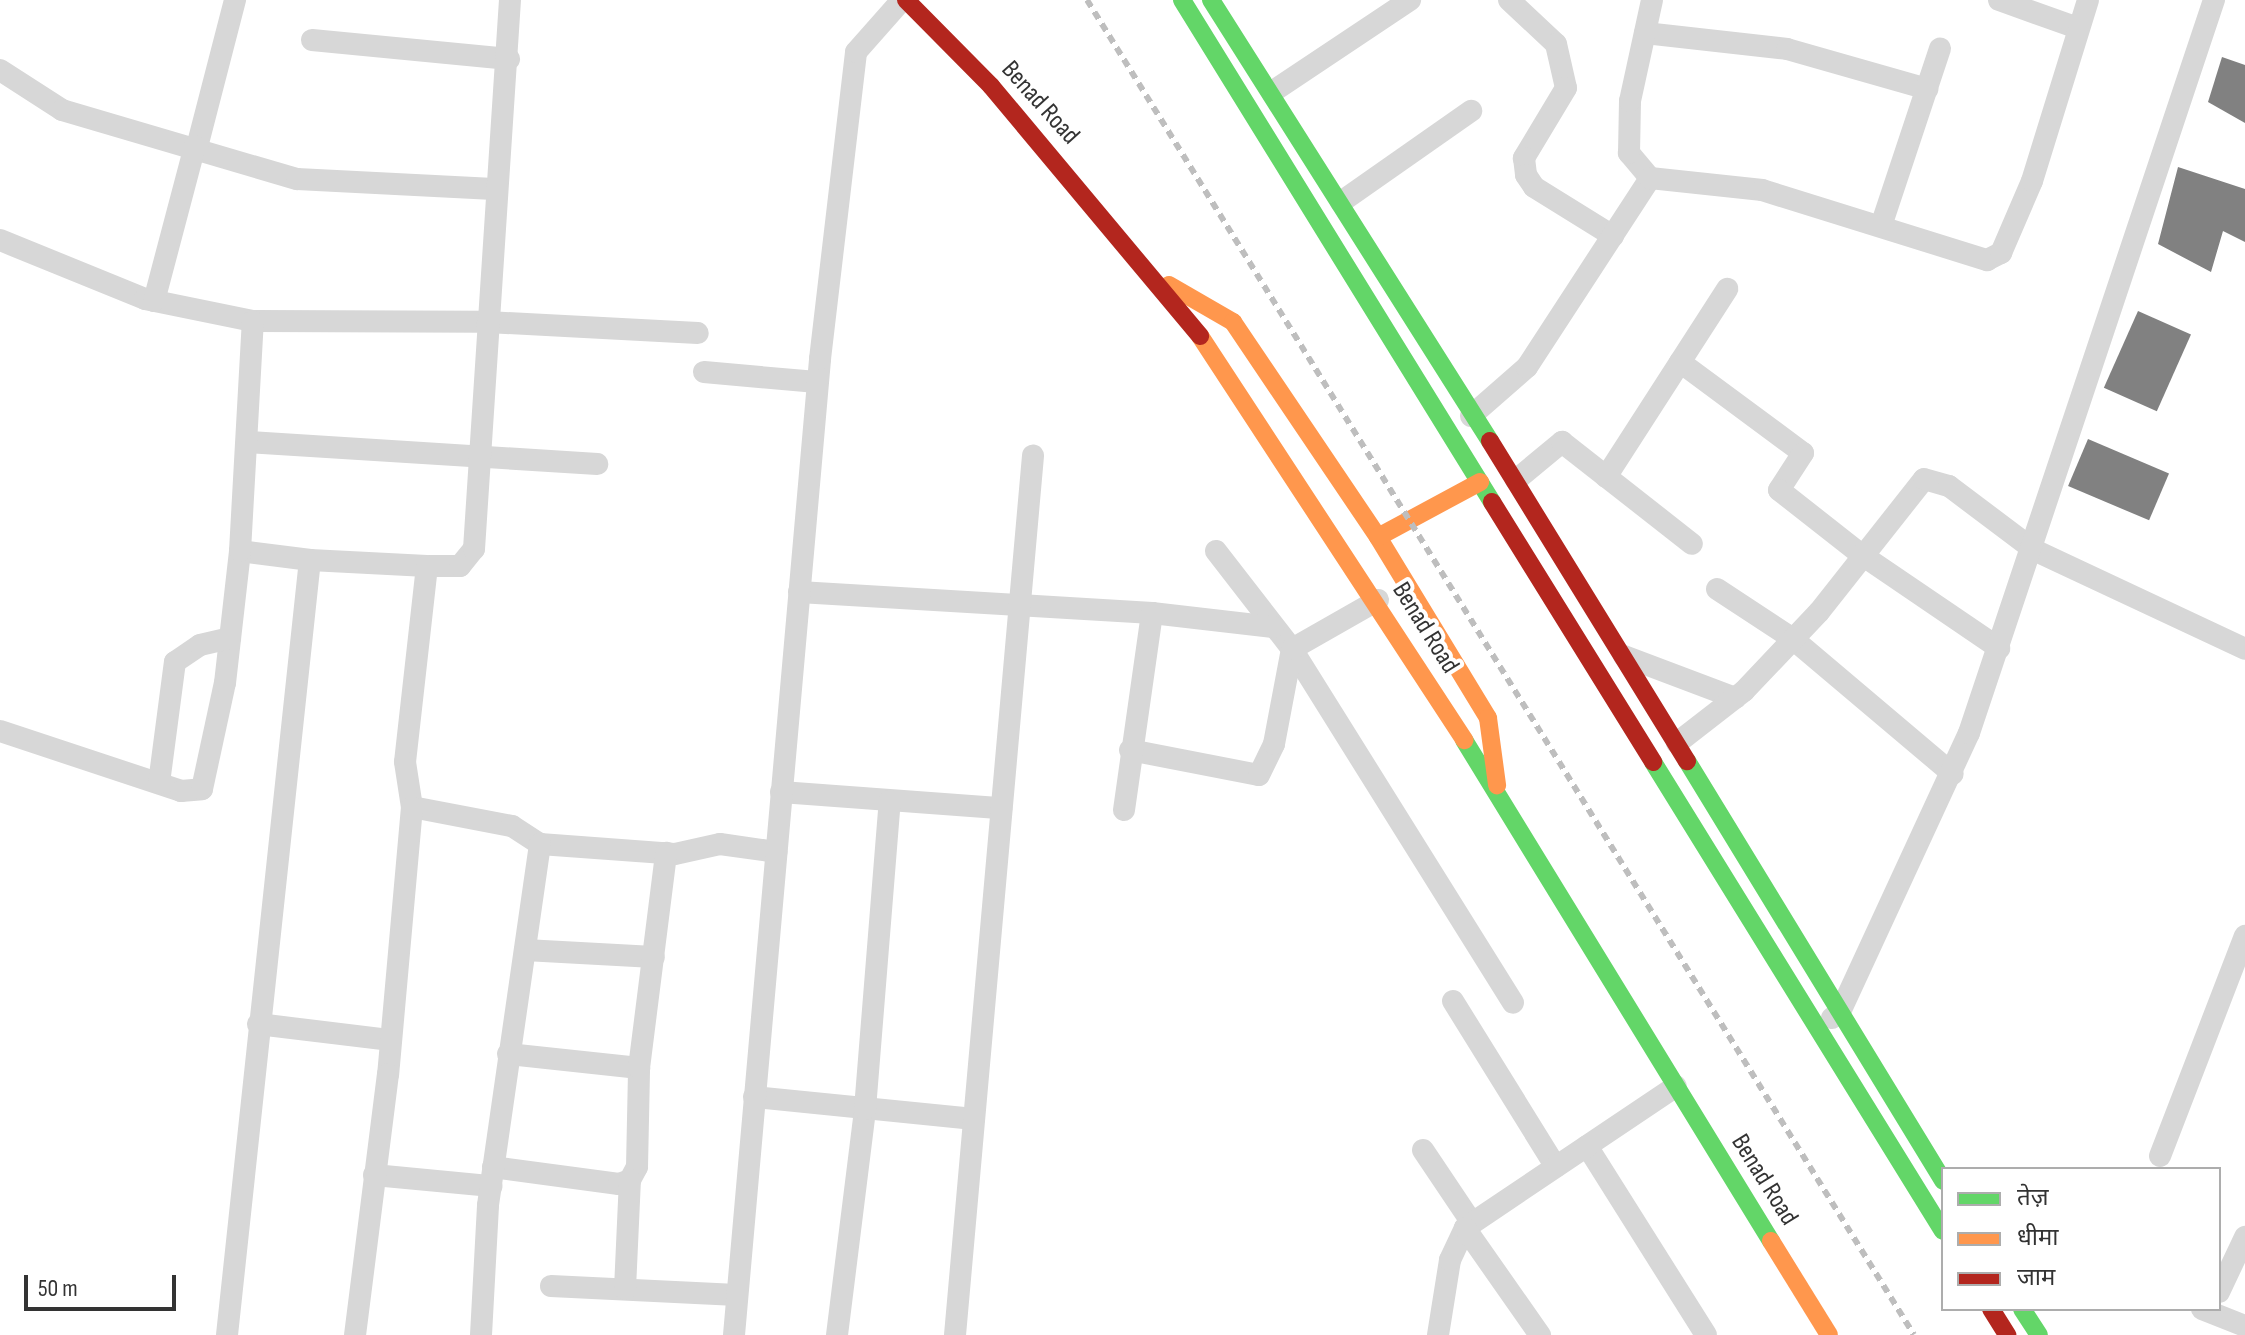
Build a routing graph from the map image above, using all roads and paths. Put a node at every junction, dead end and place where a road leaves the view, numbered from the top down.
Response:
1 (235, 0) edge
2 (510, 0) edge
3 (904, 0) edge
4 (1182, 0) edge
5 (1211, 0) edge
6 (1410, 0) edge
7 (1509, 0) edge
8 (1652, 0) edge
9 (1999, 0) edge
10 (2088, 0) edge
11 (2214, 0) edge
12 (2075, 27) junction
13 (1645, 33) junction
14 (312, 40) dead end
15 (1940, 49) dead end
16 (509, 59) junction
17 (0, 70) edge
18 (1927, 89) junction
19 (1272, 92) junction
20 (1471, 111) dead end
21 (196, 146) junction
22 (1650, 178) junction
23 (494, 189) junction
24 (1341, 202) junction
25 (1881, 226) junction
26 (1613, 236) junction
27 (0, 240) edge
28 (1161, 280) junction
29 (1727, 289) dead end
30 (154, 301) junction
31 (253, 321) junction
32 (487, 322) junction
33 (698, 333) dead end
34 (1680, 362) junction
35 (704, 372) dead end
36 (817, 382) junction
37 (1471, 416) junction
38 (248, 442) junction
39 (480, 454) junction
40 (1033, 455) dead end
41 (597, 464) dead end
42 (1606, 477) junction
43 (1516, 480) junction
44 (1480, 482) junction
45 (1378, 537) junction
46 (1692, 544) dead end
47 (2034, 550) junction
48 (240, 551) junction
49 (1216, 551) dead end
50 (1862, 555) junction
51 (310, 560) junction
52 (427, 566) junction
53 (1717, 589) dead end
54 (799, 592) junction
55 (1378, 600) junction
56 (1016, 607) junction
57 (1152, 613) junction
58 (1273, 627) junction
59 (230, 638) junction
60 (1793, 639) junction
61 (1999, 648) junction
62 (1292, 649) junction
63 (2245, 649) edge
64 (1624, 656) junction
65 (1735, 698) junction
66 (0, 731) edge
67 (1677, 743) junction
68 (1130, 750) junction
69 (1953, 774) junction
70 (159, 783) junction
71 (781, 792) junction
72 (1499, 799) junction
73 (890, 801) junction
74 (412, 807) junction
75 (1001, 808) junction
76 (1124, 810) dead end
77 (540, 844) junction
78 (776, 852) junction
79 (666, 853) junction
80 (2245, 936) edge
81 (525, 950) junction
82 (654, 957) junction
83 (1453, 1001) dead end
84 (1513, 1003) dead end
85 (1840, 1012) junction
86 (258, 1024) junction
87 (1818, 1028) junction
88 (391, 1040) junction
89 (508, 1054) junction
90 (639, 1068) junction
91 (1676, 1086) junction
92 (754, 1097) junction
93 (865, 1109) junction
94 (974, 1119) junction
95 (1587, 1146) junction
96 (1423, 1150) dead end
97 (2160, 1156) dead end
98 (1556, 1167) junction
99 (374, 1175) junction
100 (492, 1176) junction
101 (1941, 1178) edge
102 (630, 1180) junction
103 (1468, 1226) junction
104 (1941, 1228) edge
105 (2244, 1243) edge
106 (2221, 1285) edge
107 (551, 1286) dead end
108 (625, 1289) junction
109 (737, 1295) junction
110 (1992, 1311) edge
111 (2023, 1311) edge
112 (2220, 1311) edge
113 (2245, 1326) edge
114 (227, 1335) edge
115 (355, 1335) edge
116 (481, 1335) edge
117 (734, 1335) edge
118 (837, 1335) edge
119 (955, 1335) edge
120 (1438, 1335) edge
121 (1540, 1335) edge
122 (1706, 1335) edge
123 (1829, 1335) edge
124 (2007, 1335) edge
125 (2039, 1335) edge

1 - 21 street
2 - 16 street
3 - 28 street, Benad Road
3 - 36 street
4 - 44 street
5 - 19 street
6 - 19 street
7 - 26 street
8 - 13 street
9 - 12 street
10 - 12 street
11 - 47 street
12 - 25 street
13 - 18 street
13 - 22 street
14 - 16 street
15 - 18 street
16 - 23 street
17 - 21 street
18 - 25 street
19 - 24 street
20 - 24 street
21 - 23 street
21 - 30 street
22 - 25 street
22 - 26 street
23 - 32 street
24 - 37 street
26 - 37 street
27 - 30 street
28 - 45 street
28 - 55 street, Benad Road
29 - 34 street
30 - 31 street
31 - 32 street
31 - 38 street
32 - 33 street
32 - 39 street
34 - 42 street
34 - 50 street
35 - 36 street
36 - 54 street
37 - 43 street
38 - 39 street
38 - 48 street
39 - 41 street
39 - 52 street
40 - 56 street
42 - 43 street
42 - 46 street
43 - 64 street
44 - 45 street
44 - 87 street
45 - 72 street
47 - 50 street
47 - 61 street
47 - 63 street
48 - 51 street
48 - 59 street
49 - 58 street
50 - 60 street
50 - 61 street
51 - 52 street
51 - 86 street
52 - 74 street
53 - 60 street
54 - 56 street
54 - 71 street
55 - 62 street
55 - 72 street, Benad Road
56 - 57 street
56 - 75 street
57 - 58 street
57 - 68 street
58 - 62 street
59 - 70 street
59 - 70 street
60 - 65 street
60 - 69 street
61 - 69 street
62 - 68 street
62 - 84 street
64 - 65 street
64 - 67 street
65 - 67 street
66 - 70 street
67 - 85 street
68 - 76 street
69 - 85 street
71 - 73 street
71 - 78 street
72 - 91 street, Benad Road
73 - 75 street
73 - 93 street
74 - 77 street
74 - 88 street
75 - 94 street
77 - 79 street
77 - 81 street
78 - 79 street
78 - 92 street
79 - 82 street
80 - 97 street
81 - 82 street
81 - 89 street
82 - 90 street
83 - 98 street
85 - 87 street
85 - 101 street
86 - 88 street
86 - 114 street
87 - 104 street
88 - 99 street
89 - 90 street
89 - 100 street
90 - 102 street
91 - 95 street
91 - 123 street, Benad Road
92 - 93 street
92 - 109 street
93 - 94 street
93 - 118 street
94 - 119 street
95 - 98 street
95 - 122 street
96 - 103 street
98 - 103 street
99 - 100 street
99 - 115 street
100 - 102 street
100 - 116 street
102 - 108 street
103 - 120 street
103 - 121 street
105 - 106 street
107 - 108 street
108 - 109 street
109 - 117 street
110 - 124 street
111 - 125 street
112 - 113 street

